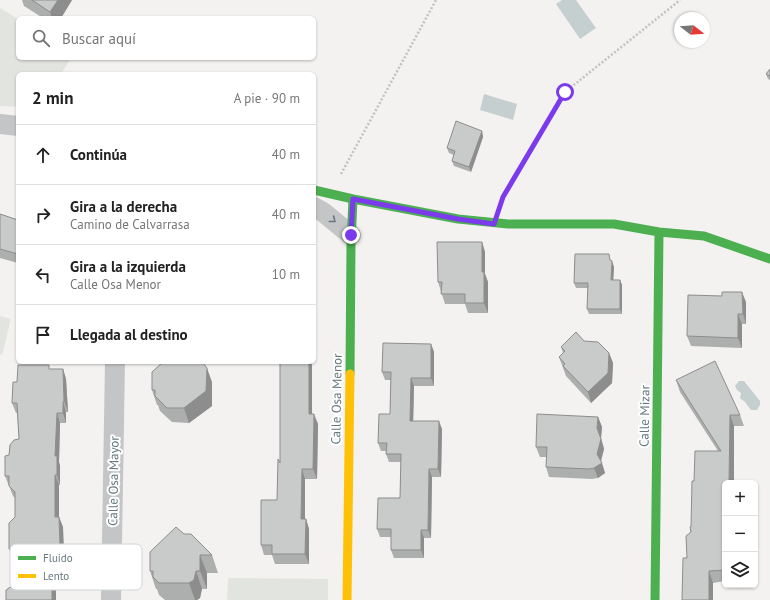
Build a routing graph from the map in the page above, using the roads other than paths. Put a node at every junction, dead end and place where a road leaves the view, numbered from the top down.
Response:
1 (0, 124) edge
2 (16, 126) edge
3 (318, 198) edge
4 (353, 199) junction
5 (659, 232) junction
6 (351, 235) junction
7 (770, 259) edge
8 (114, 364) edge
9 (112, 544) edge
10 (111, 590) edge
11 (111, 600) edge
12 (347, 600) edge
13 (655, 600) edge

1 - 2 street
3 - 4 street
3 -> 6 street
4 - 5 street
4 - 6 street, Calle Osa Menor
5 - 7 street
5 - 13 street, Calle Mizar
6 - 12 street, Calle Osa Menor
8 - 9 street, Calle Osa Mayor
10 - 11 street, Calle Osa Mayor

